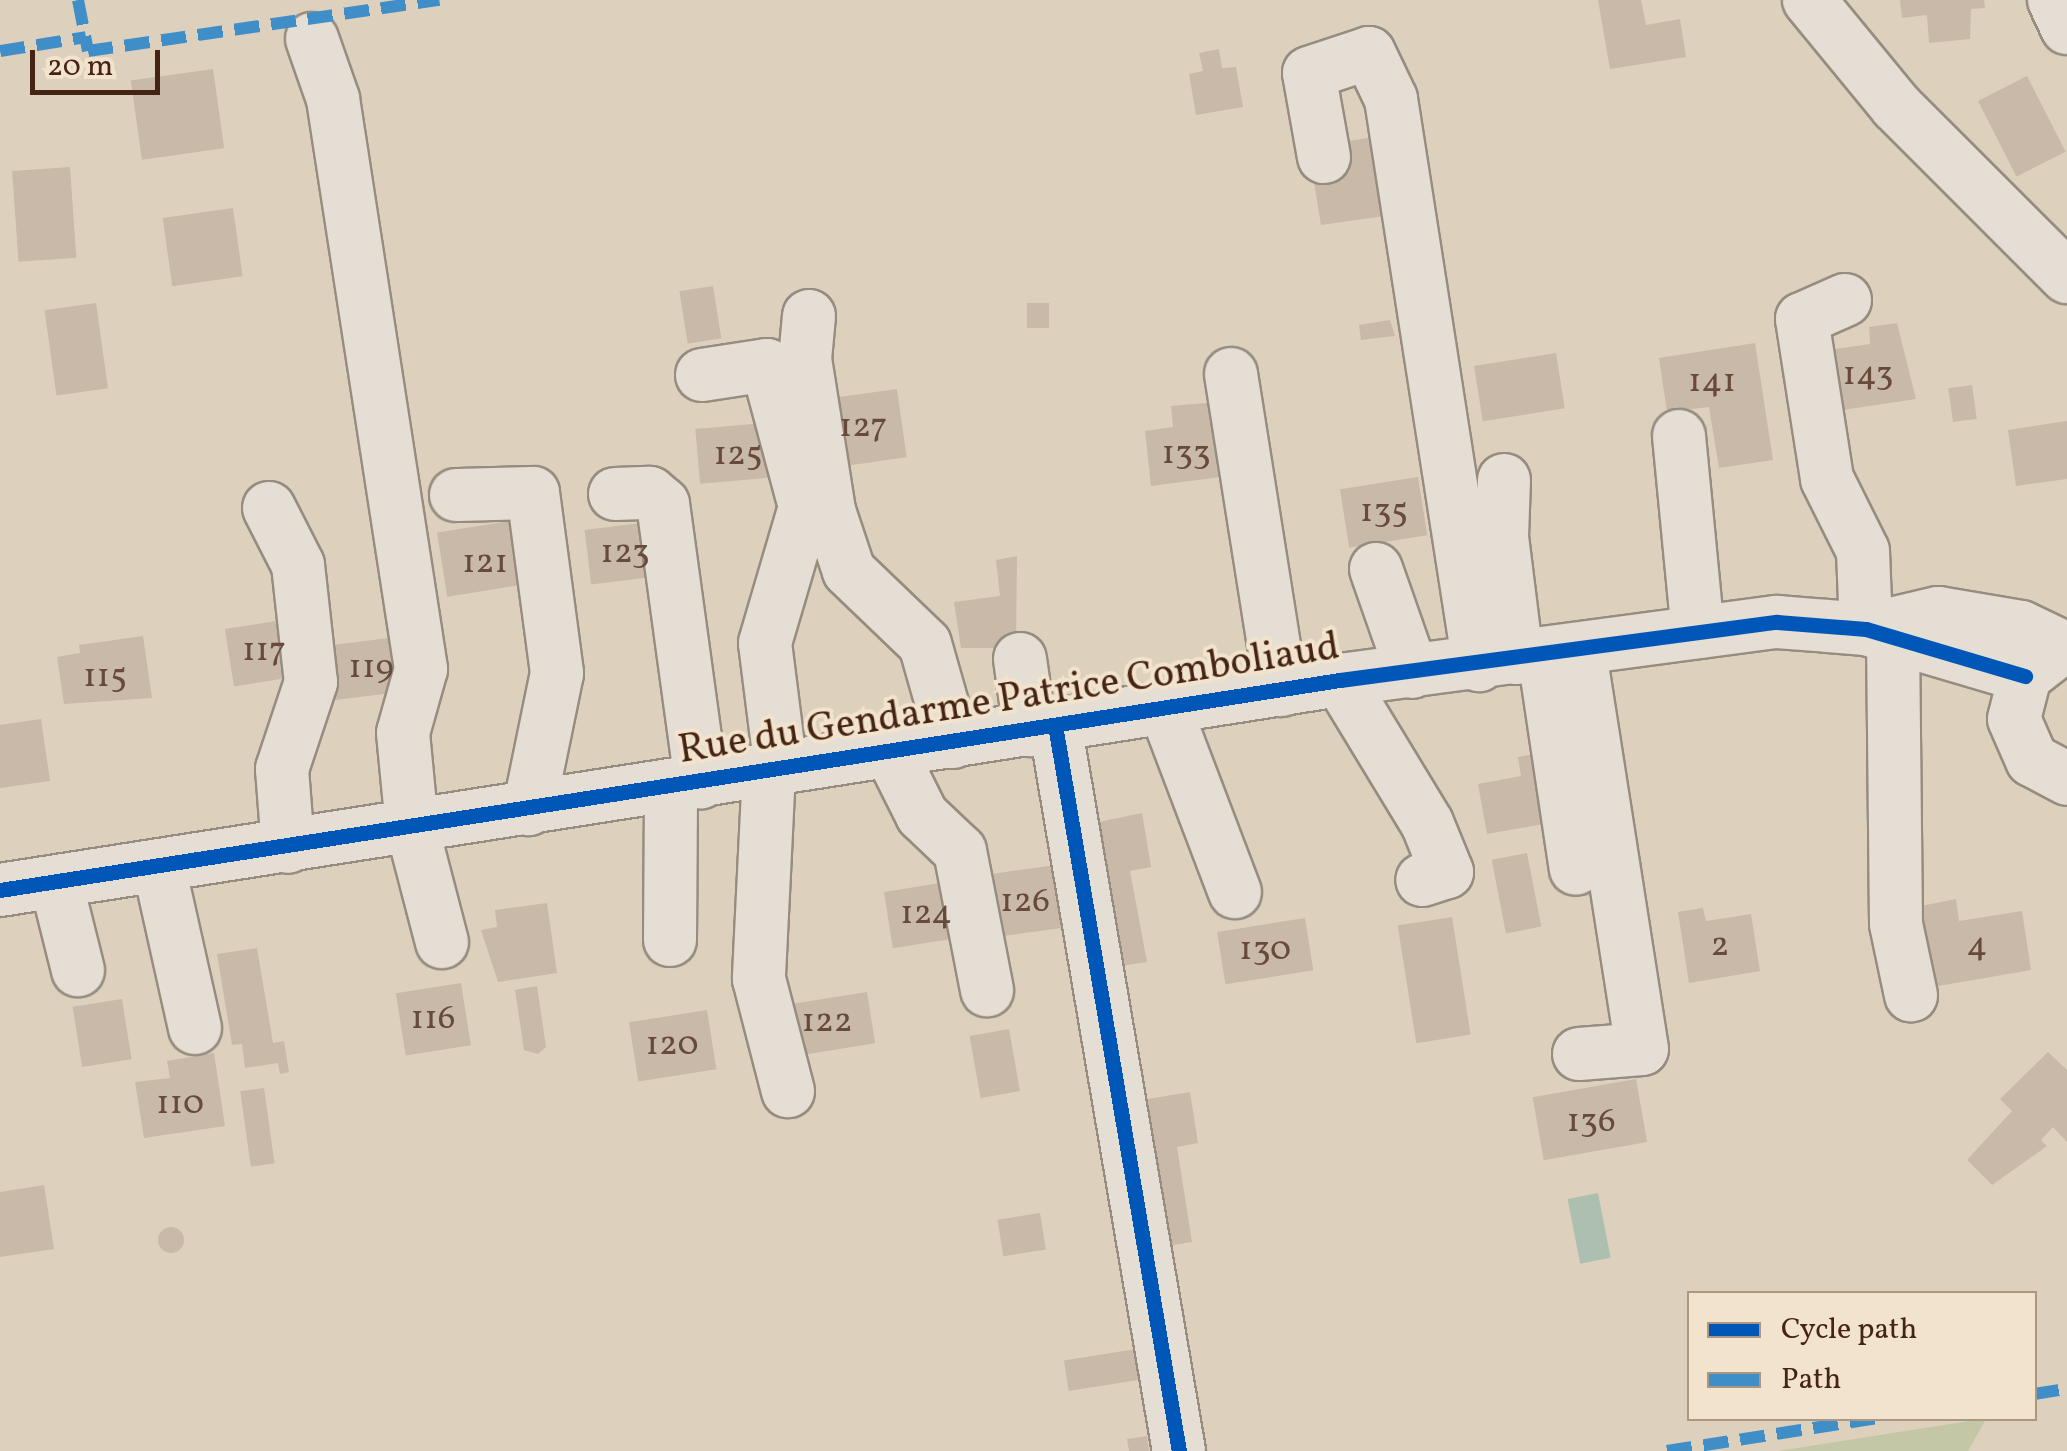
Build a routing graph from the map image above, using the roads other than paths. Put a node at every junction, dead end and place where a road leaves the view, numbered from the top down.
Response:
1 (1808, 0) edge
2 (312, 39) dead end
3 (1324, 157) dead end
4 (2067, 277) edge
5 (1845, 300) dead end
6 (810, 316) dead end
7 (1230, 374) dead end
8 (702, 376) dead end
9 (1679, 436) dead end
10 (1504, 480) dead end
11 (615, 494) dead end
12 (456, 496) dead end
13 (268, 508) dead end
14 (1376, 569) dead end
15 (1698, 632) junction
16 (1880, 633) junction
17 (1547, 655) junction
18 (1020, 659) dead end
19 (2053, 659) edge
20 (1412, 672) junction
21 (1340, 680) junction
22 (1281, 690) junction
23 (1165, 708) junction
24 (1042, 727) junction
25 (952, 742) junction
26 (890, 752) junction
27 (775, 770) junction
28 (2067, 779) edge
29 (686, 784) junction
30 (529, 809) junction
31 (412, 827) junction
32 (288, 847) junction
33 (159, 867) junction
34 (1576, 869) dead end
35 (1650, 878) dead end
36 (1422, 880) dead end
37 (56, 882) junction
38 (0, 890) edge
39 (1235, 892) dead end
40 (670, 940) dead end
41 (442, 942) dead end
42 (78, 970) dead end
43 (987, 990) dead end
44 (1911, 995) dead end
45 (195, 1028) dead end
46 (1579, 1054) dead end
47 (788, 1091) dead end
48 (1179, 1451) edge

1 - 4 street
2 - 31 street
3 - 17 street
5 - 16 street
6 - 25 street
7 - 22 street
8 - 27 street
9 - 15 street
10 - 17 street
11 - 29 street
12 - 30 street
13 - 32 street
14 - 20 street
15 - 16 street, Rue du Gendarme Patrice Comboliaud
15 - 17 street, Rue du Gendarme Patrice Comboliaud
16 - 19 street, Rue du Gendarme Patrice Comboliaud
16 - 44 street
17 - 20 street, Rue du Gendarme Patrice Comboliaud
17 - 34 street
17 - 35 street
17 - 46 street
18 - 24 street
19 - 28 street
20 - 21 street, Rue du Gendarme Patrice Comboliaud
21 - 22 street, Rue du Gendarme Patrice Comboliaud
21 - 36 street
22 - 23 street, Rue du Gendarme Patrice Comboliaud
23 - 24 street, Rue du Gendarme Patrice Comboliaud
23 - 39 street
24 - 25 street, Rue du Gendarme Patrice Comboliaud
24 - 48 street
25 - 26 street, Rue du Gendarme Patrice Comboliaud
26 - 27 street, Rue du Gendarme Patrice Comboliaud
26 - 43 street
27 - 29 street, Rue du Gendarme Patrice Comboliaud
27 - 47 street
29 - 30 street, Rue du Gendarme Patrice Comboliaud
29 - 40 street
30 - 31 street, Rue du Gendarme Patrice Comboliaud
31 - 32 street, Rue du Gendarme Patrice Comboliaud
31 - 41 street
32 - 33 street, Rue du Gendarme Patrice Comboliaud
33 - 37 street, Rue du Gendarme Patrice Comboliaud
33 - 45 street
37 - 38 street, Rue du Gendarme Patrice Comboliaud
37 - 42 street

